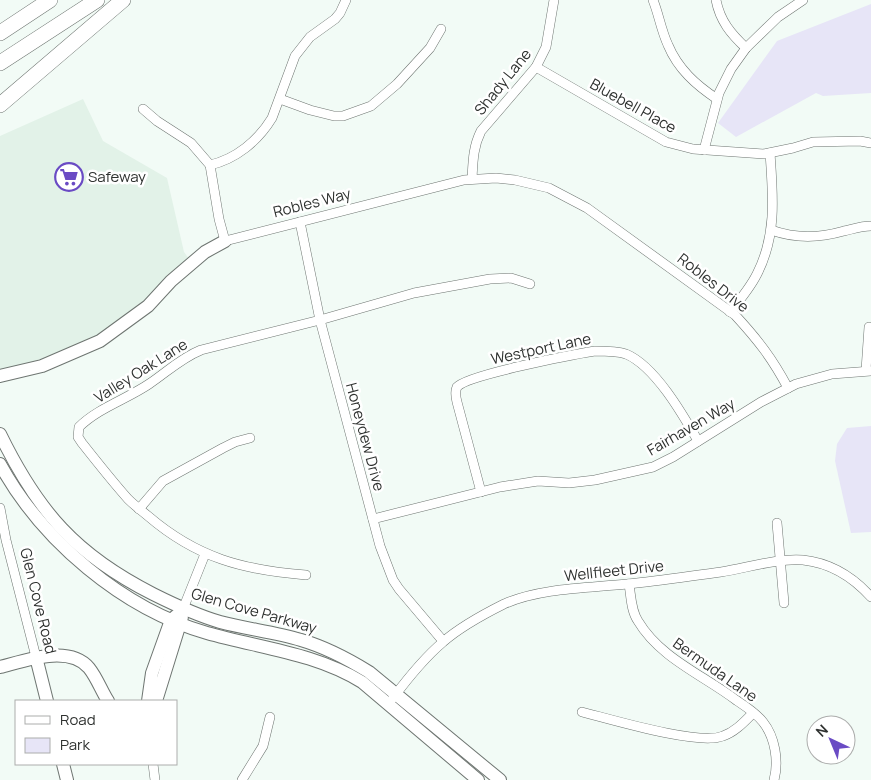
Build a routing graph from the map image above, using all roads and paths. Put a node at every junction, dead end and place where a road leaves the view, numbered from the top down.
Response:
1 (50, 0) edge
2 (97, 0) edge
3 (122, 0) edge
4 (346, 0) edge
5 (554, 0) edge
6 (652, 0) edge
7 (716, 0) edge
8 (784, 0) edge
9 (803, 0) edge
10 (790, 9) junction
11 (441, 29) dead end
12 (0, 33) edge
13 (746, 48) junction
14 (0, 63) edge
15 (536, 67) junction
16 (280, 99) junction
17 (717, 99) junction
18 (0, 104) edge
19 (143, 109) dead end
20 (871, 143) edge
21 (704, 150) junction
22 (770, 153) junction
23 (210, 165) junction
24 (472, 179) junction
25 (300, 222) junction
26 (871, 226) edge
27 (772, 230) junction
28 (225, 241) junction
29 (651, 253) joint
30 (530, 284) dead end
31 (730, 312) junction
32 (320, 320) junction
33 (870, 328) dead end
34 (868, 371) edge
35 (0, 376) edge
36 (788, 388) junction
37 (0, 434) edge
38 (250, 438) dead end
39 (698, 441) junction
40 (0, 464) edge
41 (481, 492) junction
42 (0, 508) edge
43 (139, 509) junction
44 (373, 519) junction
45 (777, 523) dead end
46 (3, 540) edge
47 (206, 554) junction
48 (780, 562) junction
49 (306, 575) dead end
50 (630, 584) junction
51 (871, 597) edge
52 (784, 603) dead end
53 (183, 609) junction
54 (176, 622) junction
55 (443, 641) junction
56 (36, 657) junction
57 (0, 667) edge
58 (396, 694) junction
59 (47, 700) edge
60 (108, 700) edge
61 (148, 700) edge
62 (156, 700) edge
63 (388, 704) junction
64 (582, 712) dead end
65 (754, 713) junction
66 (270, 717) dead end
67 (63, 765) edge
68 (153, 765) edge
69 (67, 780) edge
70 (155, 780) edge
71 (242, 780) edge
72 (478, 780) edge
73 (500, 780) edge
74 (774, 780) edge

1 - 12 highway
2 - 14 highway
3 - 18 highway
4 - 16 street
5 - 15 street, Shady Lane
6 - 17 street
7 - 13 street
8 - 10 street
9 - 10 street
10 - 13 street
11 - 16 street
13 - 17 street
15 - 21 street, Bluebell Place
15 - 24 street, Shady Lane
16 - 23 street
17 - 21 street
19 - 23 street
20 - 22 street, Bluebell Place
21 - 22 street, Bluebell Place
22 - 27 street
23 - 28 street
24 - 25 street, Robles Way
24 - 29 street, Robles Way
25 - 28 street, Robles Way
25 - 32 street, Honeydew Drive
26 - 27 street
27 - 31 street
28 - 35 main road, Robles Way
29 - 31 street, Robles Drive
30 - 32 street, Valley Oak Lane
31 - 36 street, Robles Drive
32 - 43 street, Valley Oak Lane
32 - 44 street, Honeydew Drive
33 - 34 street
34 - 36 street, Fairhaven Way
36 - 39 street, Fairhaven Way
37 - 53 main road, Glen Cove Parkway
38 - 43 street
39 - 41 street, Fairhaven Way
39 - 41 street, Westport Lane
40 - 54 main road, Glen Cove Parkway
41 - 44 street, Fairhaven Way
42 - 46 street, Glen Cove Road
43 - 47 street, Valley Oak Lane
44 - 55 street, Honeydew Drive
45 - 48 street
46 - 56 street, Glen Cove Road
47 - 49 street, Valley Oak Lane
47 - 53 street
48 - 50 street, Wellfleet Drive
48 - 51 street, Wellfleet Drive
48 - 52 street
50 - 55 street, Wellfleet Drive
50 - 65 street, Bermuda Lane
53 - 54 main road
53 - 58 main road, Glen Cove Parkway
54 - 61 main road
54 - 62 main road
54 - 63 main road, Glen Cove Parkway
55 - 58 street, Wellfleet Drive
56 - 57 main road
56 - 59 main road, Glen Cove Road
56 - 60 main road
58 - 63 street, Wellfleet Drive
58 - 73 main road, Glen Cove Parkway
63 - 72 main road, Glen Cove Parkway
64 - 65 street
65 - 74 street, Bermuda Lane
66 - 71 street
67 - 69 main road
68 - 70 street

